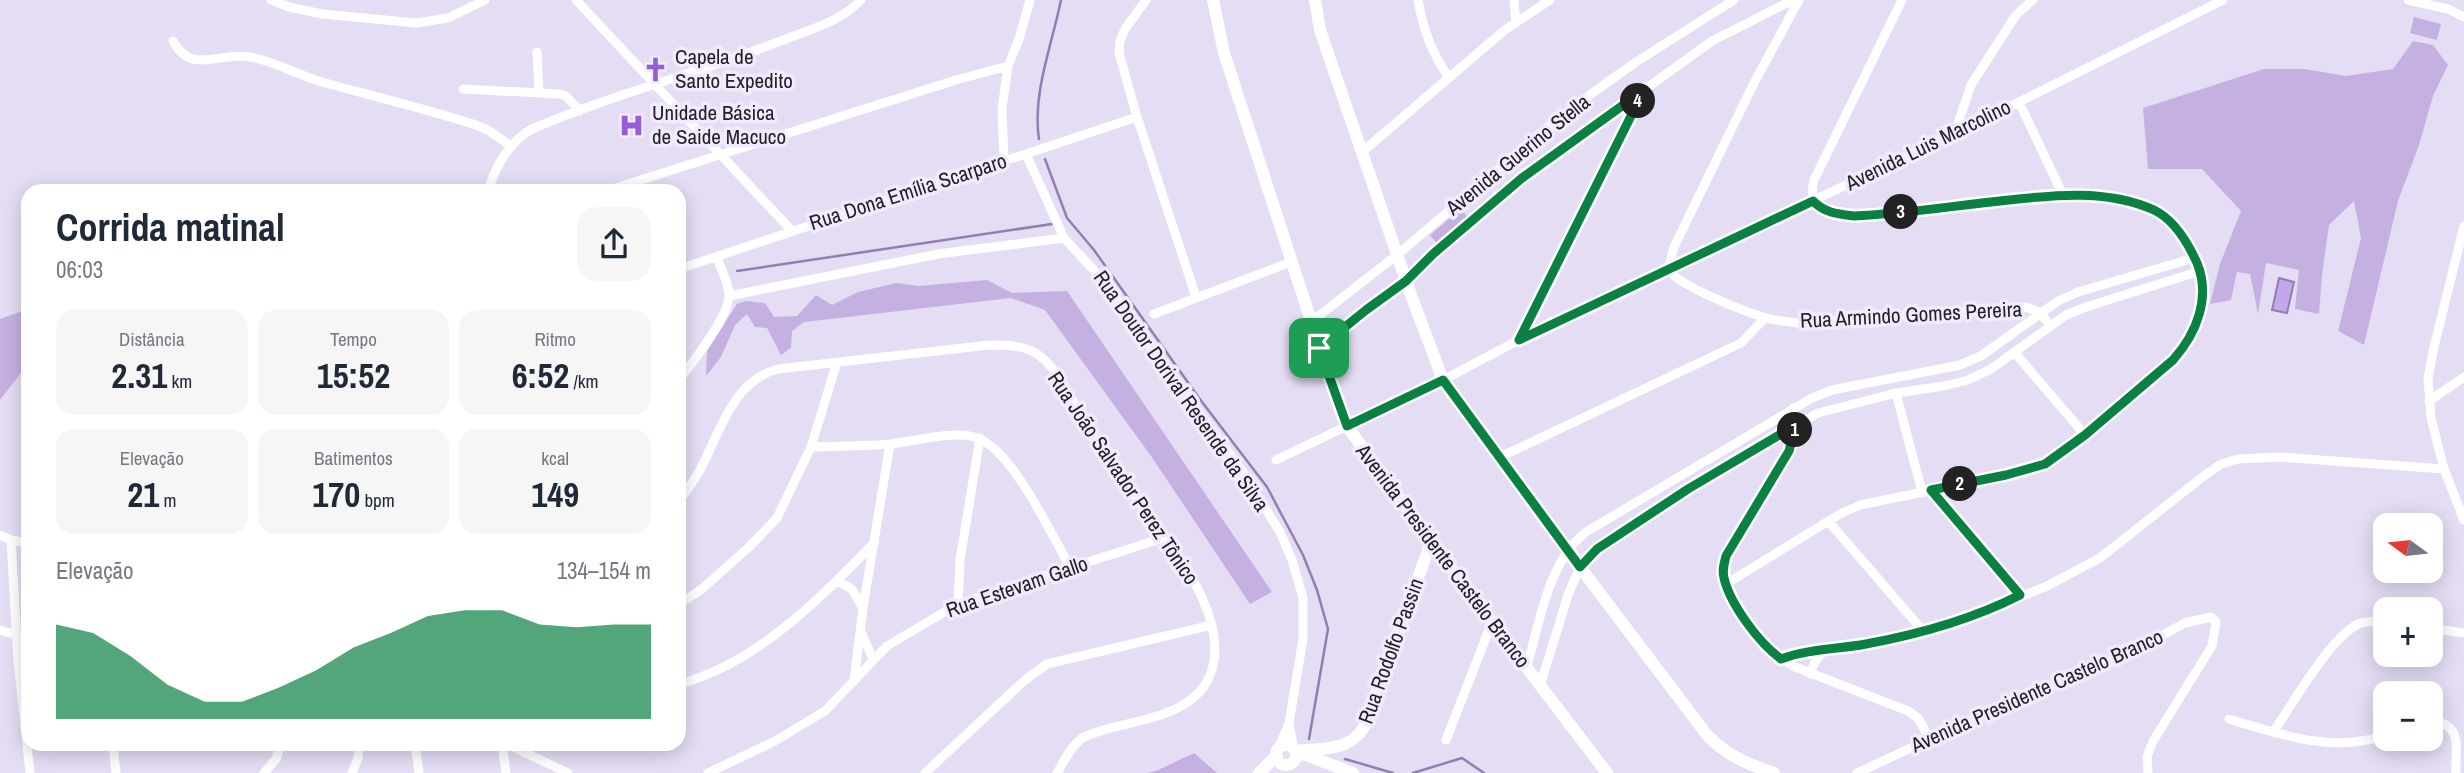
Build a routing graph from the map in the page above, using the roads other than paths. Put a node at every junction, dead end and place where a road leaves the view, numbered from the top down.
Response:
1 (271, 0) edge
2 (485, 0) edge
3 (576, 0) edge
4 (861, 0) edge
5 (1030, 0) edge
6 (1146, 0) edge
7 (1213, 0) edge
8 (1315, 0) edge
9 (1418, 0) edge
10 (1514, 0) edge
11 (1550, 0) edge
12 (1734, 0) edge
13 (1793, 0) edge
14 (1799, 0) edge
15 (1902, 0) edge
16 (2033, 0) edge
17 (2223, 0) edge
18 (2408, 0) edge
19 (2464, 17) edge
20 (1516, 23) junction
21 (173, 41) dead end
22 (537, 51) dead end
23 (1007, 66) junction
24 (1449, 78) junction
25 (657, 85) junction
26 (463, 89) dead end
27 (1644, 90) junction
28 (539, 93) junction
29 (2018, 102) junction
30 (580, 111) junction
31 (1137, 117) junction
32 (1955, 132) junction
33 (511, 145) junction
34 (1362, 152) junction
35 (1026, 153) junction
36 (721, 154) junction
37 (1004, 160) junction
38 (491, 184) edge
39 (628, 184) edge
40 (2063, 195) junction
41 (1813, 201) junction
42 (2464, 226) edge
43 (792, 230) junction
44 (1064, 237) junction
45 (2464, 253) edge
46 (1397, 255) junction
47 (717, 258) junction
48 (2194, 258) junction
49 (2454, 260) junction
50 (1291, 262) junction
51 (686, 267) edge
52 (1668, 270) junction
53 (2200, 271) junction
54 (1406, 281) junction
55 (729, 296) junction
56 (1196, 297) junction
57 (2039, 312) junction
58 (1154, 314) dead end
59 (1765, 318) junction
60 (1311, 322) junction
61 (2051, 326) junction
62 (1519, 340) junction
63 (1319, 348) junction
64 (2015, 353) junction
65 (837, 362) junction
66 (686, 370) edge
67 (2464, 377) edge
68 (1443, 380) junction
69 (1896, 393) junction
70 (2429, 401) junction
71 (1793, 408) junction
72 (1796, 425) junction
73 (1347, 426) junction
74 (2085, 435) junction
75 (980, 439) junction
76 (890, 444) junction
77 (811, 447) junction
78 (1500, 457) junction
79 (1276, 460) dead end
80 (2444, 469) junction
81 (686, 490) edge
82 (1926, 491) junction
83 (2464, 520) edge
84 (1829, 522) junction
85 (0, 535) edge
86 (1166, 537) junction
87 (11, 540) junction
88 (21, 542) edge
89 (875, 542) junction
90 (1431, 542) junction
91 (1567, 550) junction
92 (1070, 567) junction
93 (1580, 567) junction
94 (837, 581) junction
95 (1726, 584) junction
96 (2020, 595) junction
97 (686, 599) edge
98 (958, 604) junction
99 (863, 608) junction
100 (1492, 622) junction
101 (2373, 622) edge
102 (1212, 625) junction
103 (0, 630) edge
104 (861, 630) junction
105 (2443, 630) edge
106 (1924, 632) junction
107 (2464, 633) edge
108 (16, 635) junction
109 (1823, 651) junction
110 (873, 659) junction
111 (1781, 659) junction
112 (1527, 669) junction
113 (1810, 674) junction
114 (686, 682) edge
115 (853, 682) junction
116 (21, 684) edge
117 (1540, 686) junction
118 (2229, 719) dead end
119 (1289, 723) junction
120 (2443, 723) edge
121 (2273, 732) junction
122 (1929, 738) junction
123 (2373, 738) edge
124 (1446, 740) dead end
125 (28, 751) edge
126 (114, 751) edge
127 (279, 751) edge
128 (358, 751) edge
129 (416, 751) edge
130 (505, 751) edge
131 (520, 751) edge
132 (1277, 752) junction
133 (1293, 756) junction
134 (1771, 772) edge
135 (30, 773) edge
136 (116, 773) edge
137 (264, 773) edge
138 (352, 773) edge
139 (419, 773) edge
140 (506, 773) edge
141 (569, 773) edge
142 (708, 773) edge
143 (925, 773) edge
144 (1057, 773) edge
145 (1259, 773) edge
146 (1270, 773) edge
147 (1353, 773) edge
148 (1607, 773) edge
149 (1857, 773) edge
150 (2148, 773) edge
151 (2456, 773) edge

1 - 2 street
3 - 25 street
4 - 25 street
5 - 23 street
6 - 31 street
7 - 50 street, Avenida Presidente Castelo Branco
8 - 34 street
9 - 24 street
10 - 20 street
11 - 20 street
12 - 46 street, Avenida Guerino Stella
13 - 27 street, Avenida Guerino Stella
14 - 52 street
15 - 41 street
16 - 32 street
17 - 29 street, Avenida Luis Marcolino
18 - 19 street
20 - 24 street
21 - 33 street
22 - 28 street
23 - 36 street
23 - 37 street
24 - 34 street
25 - 30 street
25 - 36 street
26 - 28 street
27 - 54 street, Avenida Guerino Stella
27 - 62 street
28 - 30 street
29 - 32 street, Avenida Luis Marcolino
29 - 40 street
30 - 33 street
31 - 35 street, Rua Dona Emília Scarparo
31 - 56 street
32 - 41 street, Avenida Luis Marcolino
33 - 38 street
34 - 46 street
35 - 37 street, Rua Dona Emília Scarparo
35 - 44 street, Rua Doutor Dorival Resende da Silva
36 - 39 street
36 - 43 street
37 - 43 street, Rua Dona Emília Scarparo
40 - 41 street
40 - 48 street
41 - 52 street, Avenida Luis Marcolino
42 - 49 street
43 - 47 street, Rua Dona Emília Scarparo
44 - 55 street
44 - 119 street, Rua Doutor Dorival Resende da Silva
45 - 49 street
46 - 54 street
46 - 60 street, Avenida Guerino Stella
47 - 51 street, Rua Dona Emília Scarparo
47 - 55 street
48 - 53 street
48 - 57 street, Rua Armindo Gomes Pereira
49 - 70 street
50 - 56 street
50 - 60 street, Avenida Presidente Castelo Branco
52 - 59 street, Rua Armindo Gomes Pereira
52 - 62 street, Avenida Luis Marcolino
53 - 61 street, Rua Armindo Gomes Pereira
53 - 74 street
54 - 63 street, Avenida Guerino Stella
54 - 68 street
55 - 66 street
56 - 58 street
57 - 59 street, Rua Armindo Gomes Pereira
57 - 61 street, Rua Armindo Gomes Pereira
57 - 71 street
59 - 78 street
60 - 63 street, Avenida Presidente Castelo Branco
61 - 64 street
62 - 68 street, Avenida Luis Marcolino
63 - 73 street, Avenida Presidente Castelo Branco
64 - 69 street
64 - 74 street
65 - 77 street
65 - 81 street, Rua João Salvador Perez Tônico
65 - 86 street, Rua João Salvador Perez Tônico
67 - 70 street
68 - 73 street, Avenida Luis Marcolino
68 - 78 street
69 - 72 street
69 - 82 street
70 - 80 street
71 - 72 street
71 - 91 street
72 - 93 street
72 - 95 street
73 - 79 street, Avenida Luis Marcolino
73 - 90 street, Avenida Presidente Castelo Branco
74 - 82 street
75 - 76 street
75 - 92 street
75 - 98 street
76 - 77 street
76 - 89 street
77 - 97 street
78 - 91 street
80 - 83 street
80 - 96 street
82 - 84 street
82 - 96 street
84 - 95 street
84 - 106 street
85 - 87 street
86 - 92 street, Rua Estevam Gallo
86 - 102 street, Rua João Salvador Perez Tônico
87 - 88 street
87 - 108 street
89 - 94 street
89 - 99 street
90 - 100 street, Avenida Presidente Castelo Branco
90 - 133 street, Rua Rodolfo Passin
91 - 93 street
91 - 112 street
92 - 98 street, Rua Estevam Gallo
93 - 117 street
93 - 134 street
94 - 99 street
94 - 114 street
95 - 111 street
96 - 106 street
98 - 110 street, Rua Estevam Gallo
99 - 104 street
100 - 112 street, Avenida Presidente Castelo Branco
100 - 124 street
101 - 121 street
102 - 143 street
102 - 144 street, Rua João Salvador Perez Tônico
103 - 108 street
104 - 110 street
104 - 115 street
105 - 107 street
106 - 109 street
108 - 116 street
109 - 111 street
109 - 113 street
110 - 115 street, Rua Estevam Gallo
111 - 113 street
112 - 117 street, Avenida Presidente Castelo Branco
113 - 122 street
115 - 142 street, Rua Estevam Gallo
117 - 148 street, Avenida Presidente Castelo Branco
118 - 121 street
119 - 132 street, Rua Doutor Dorival Resende da Silva
119 - 133 street, Rua Doutor Dorival Resende da Silva
120 - 151 street
121 - 123 street
122 - 149 street, Avenida Presidente Castelo Branco
122 - 150 street, Avenida Presidente Castelo Branco
125 - 135 street
126 - 136 street
127 - 137 street
128 - 138 street
129 - 139 street
130 - 140 street
131 - 141 street
132 - 133 street
132 - 133 street
132 - 145 street
133 - 146 street
133 - 147 street

